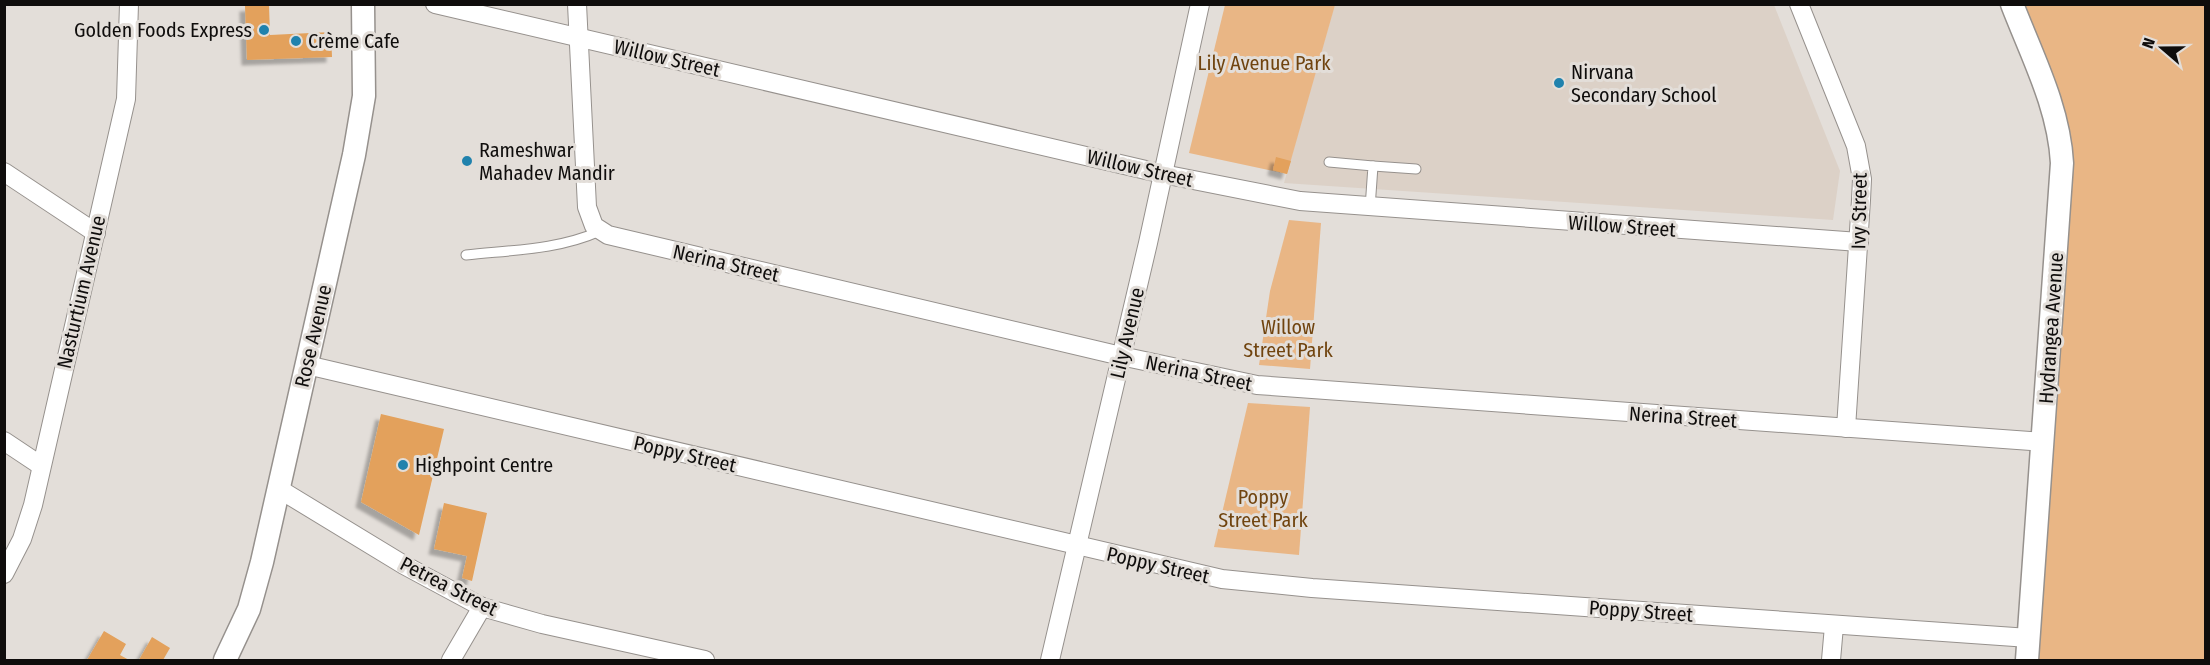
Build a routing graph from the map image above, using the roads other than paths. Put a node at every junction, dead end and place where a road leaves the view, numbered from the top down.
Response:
1 (129, 4) edge
2 (363, 4) edge
3 (435, 4) edge
4 (577, 4) edge
5 (1200, 4) edge
6 (1799, 4) edge
7 (2012, 4) edge
8 (578, 37) junction
9 (1329, 162) dead end
10 (1373, 166) junction
11 (1416, 169) dead end
12 (4, 172) edge
13 (1163, 174) junction
14 (1370, 208) junction
15 (600, 231) junction
16 (96, 233) junction
17 (1859, 242) junction
18 (466, 255) dead end
19 (1121, 356) junction
20 (307, 365) junction
21 (1846, 428) junction
22 (4, 441) edge
23 (2043, 442) junction
24 (40, 465) junction
25 (279, 489) junction
26 (1078, 546) junction
27 (4, 574) edge
28 (482, 607) junction
29 (1834, 626) junction
30 (2029, 638) junction
31 (629, 652) edge
32 (225, 660) edge
33 (451, 660) edge
34 (705, 660) edge
35 (1050, 660) edge
36 (1831, 660) edge
37 (2027, 660) edge

1 - 16 street, Nasturtium Avenue
2 - 20 street, Rose Avenue
3 - 8 street, Willow Street
4 - 8 street
5 - 13 street, Lily Avenue
6 - 17 street, Ivy Street
7 - 23 street, Hydrangea Avenue
8 - 13 street, Willow Street
8 - 15 street
9 - 10 lane
10 - 11 lane
10 - 14 lane
12 - 16 street
13 - 14 street, Willow Street
13 - 19 street, Lily Avenue
14 - 17 street, Willow Street
15 - 18 lane
15 - 19 street, Nerina Street
16 - 24 street, Nasturtium Avenue
17 - 21 street, Ivy Street
19 - 21 street, Nerina Street
19 - 26 street, Lily Avenue
20 - 25 street, Rose Avenue
20 - 26 street, Poppy Street
21 - 23 street, Nerina Street
22 - 24 street
23 - 30 street, Hydrangea Avenue
24 - 27 street, Nasturtium Avenue
25 - 28 street, Petrea Street
25 - 32 street, Rose Avenue
26 - 29 street, Poppy Street
26 - 35 street, Lily Avenue
28 - 31 street, Petrea Street
28 - 33 street
29 - 30 street, Poppy Street
29 - 36 street
30 - 37 street, Hydrangea Avenue
31 - 34 street, Petrea Street

